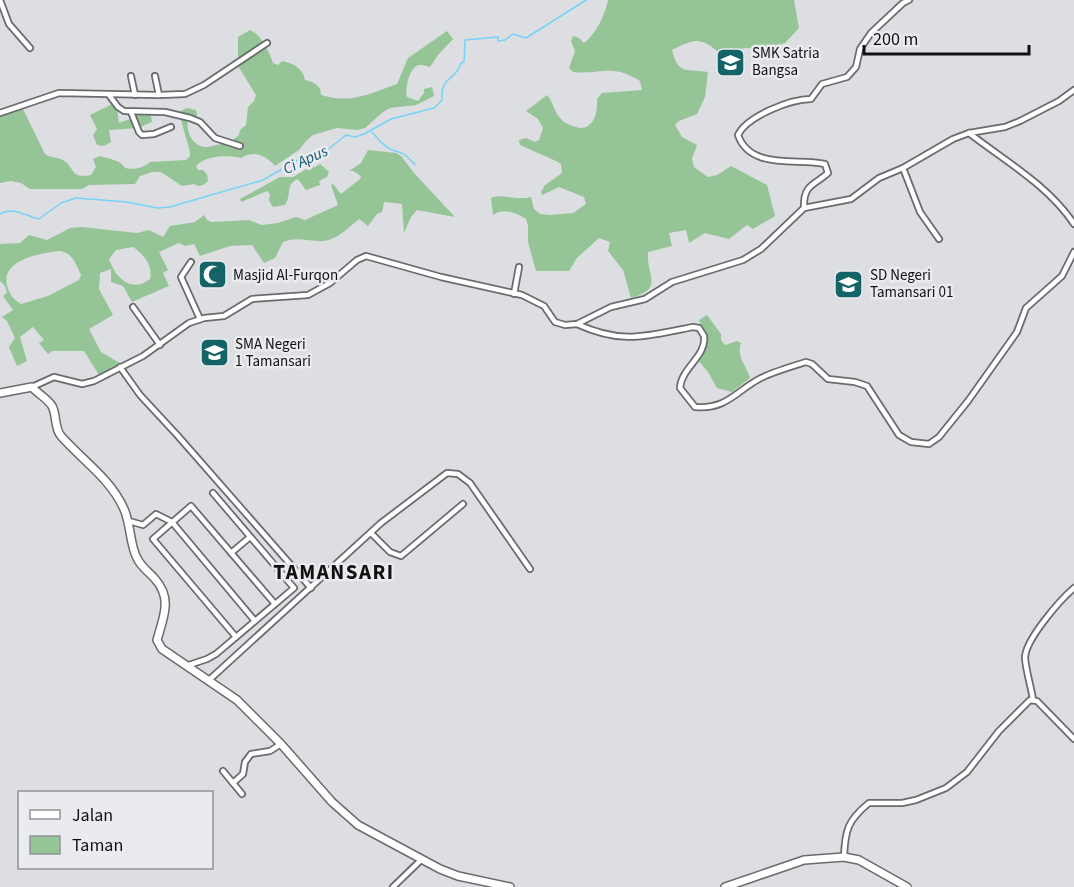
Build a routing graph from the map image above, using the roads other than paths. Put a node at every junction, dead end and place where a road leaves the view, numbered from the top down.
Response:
1 (0, 0) edge
2 (909, 0) edge
3 (267, 43) dead end
4 (30, 48) dead end
5 (130, 75) dead end
6 (155, 76) dead end
7 (1074, 90) edge
8 (109, 95) junction
9 (135, 95) junction
10 (159, 95) junction
11 (131, 112) junction
12 (0, 113) edge
13 (171, 127) dead end
14 (969, 133) junction
15 (240, 146) dead end
16 (903, 168) junction
17 (804, 208) junction
18 (1074, 224) edge
19 (939, 239) dead end
20 (1074, 252) edge
21 (191, 262) dead end
22 (519, 267) dead end
23 (514, 294) junction
24 (133, 307) dead end
25 (200, 319) junction
26 (577, 324) junction
27 (160, 345) junction
28 (120, 367) junction
29 (32, 387) junction
30 (0, 393) edge
31 (213, 493) dead end
32 (463, 504) dead end
33 (129, 521) junction
34 (172, 522) junction
35 (371, 533) junction
36 (250, 537) junction
37 (231, 553) junction
38 (530, 569) dead end
39 (311, 588) junction
40 (1074, 588) edge
41 (275, 604) junction
42 (255, 621) junction
43 (236, 637) junction
44 (186, 666) junction
45 (208, 681) junction
46 (1033, 700) junction
47 (1074, 739) edge
48 (281, 744) junction
49 (223, 771) dead end
50 (233, 783) junction
51 (242, 794) dead end
52 (843, 856) junction
53 (421, 860) junction
54 (393, 887) edge
55 (510, 887) edge
56 (725, 887) edge
57 (907, 887) edge

1 - 4 street
2 - 17 street
3 - 10 street
5 - 9 street
6 - 10 street
7 - 14 street
8 - 9 street
8 - 11 street
8 - 12 street
9 - 10 street
11 - 13 street
11 - 15 street
14 - 16 street
14 - 18 street
16 - 17 street
16 - 19 street
17 - 26 street
20 - 26 street
21 - 25 street
22 - 23 street
23 - 25 street
23 - 26 street
24 - 27 street
25 - 27 street
27 - 28 street
28 - 29 street
28 - 39 street
29 - 30 main road
29 - 33 main road
31 - 36 street
32 - 35 street
33 - 34 street
33 - 44 main road
34 - 37 street
34 - 42 street
34 - 43 street
35 - 38 street
35 - 39 street
36 - 37 street
36 - 41 street
37 - 41 street
39 - 45 street
40 - 46 street
41 - 42 street
42 - 43 street
43 - 44 street
44 - 45 main road
45 - 48 main road
46 - 47 street
46 - 52 street
48 - 50 street
48 - 53 main road
49 - 50 street
50 - 51 street
52 - 56 main road
52 - 57 main road
53 - 54 street
53 - 55 main road

